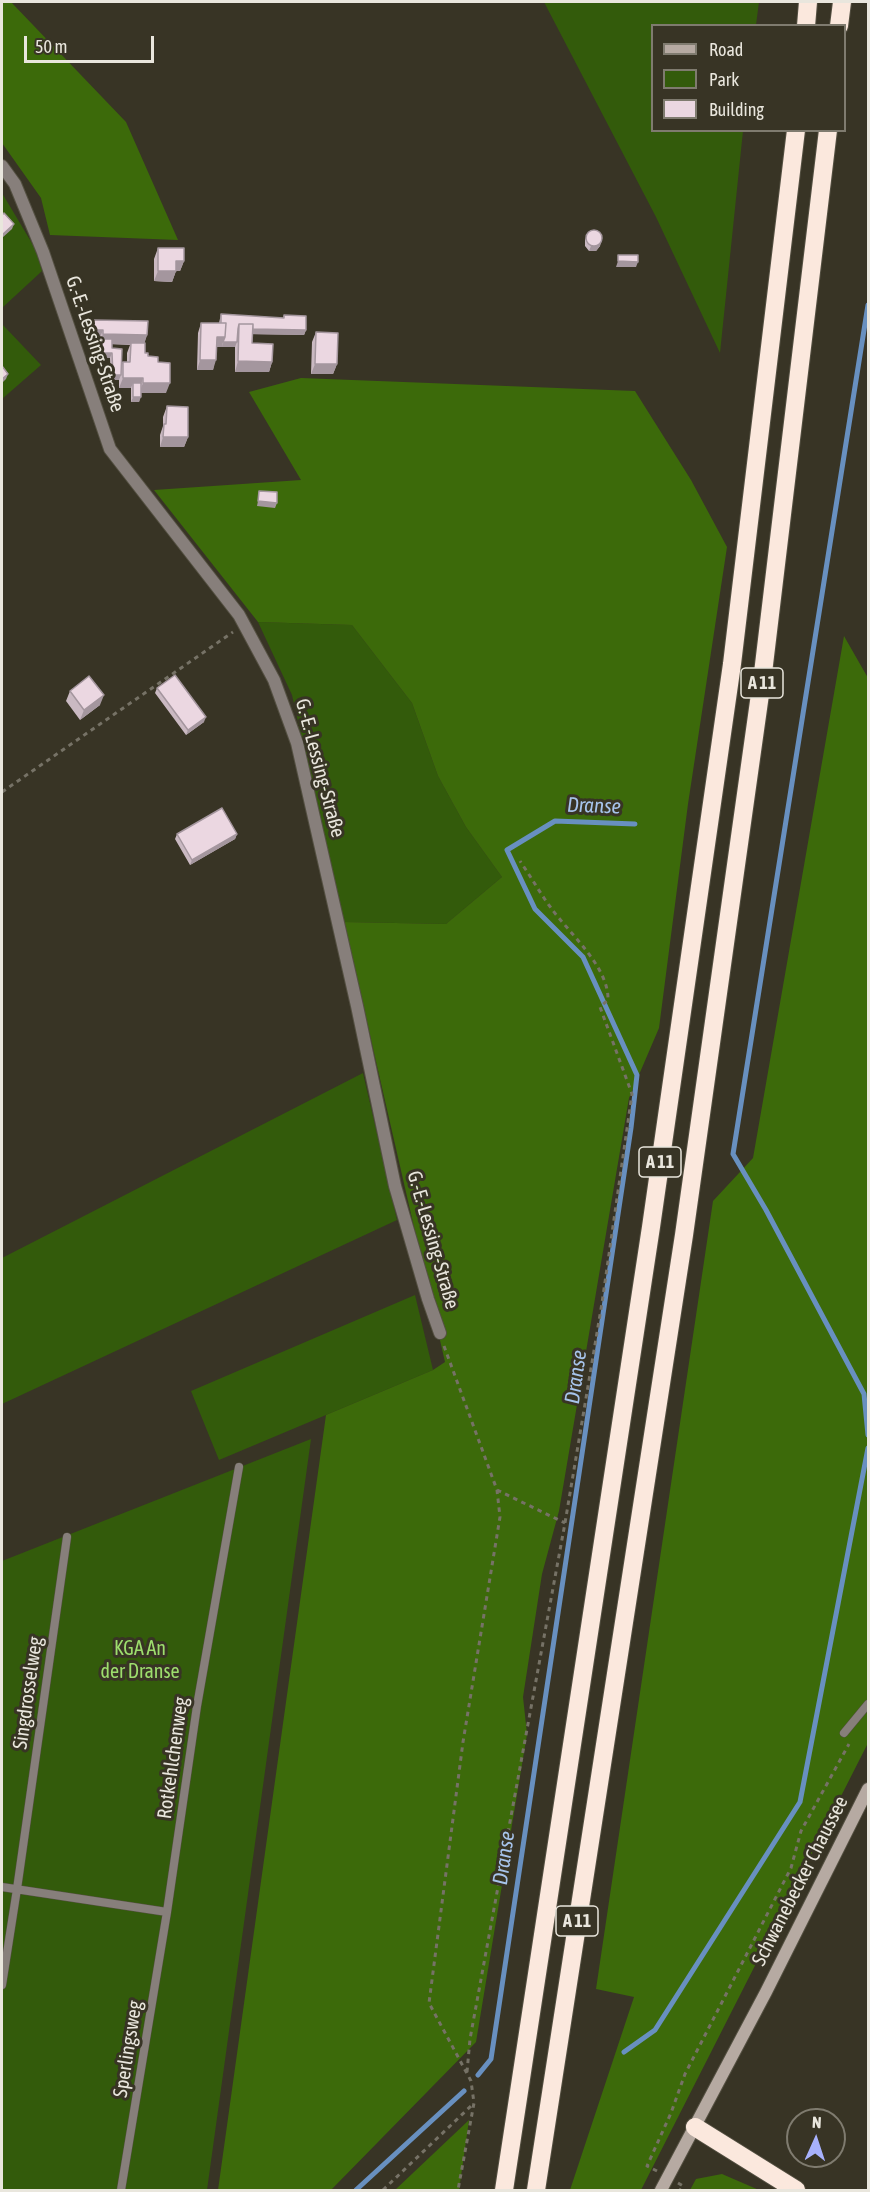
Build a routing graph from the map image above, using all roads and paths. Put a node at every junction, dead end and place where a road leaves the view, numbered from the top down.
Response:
1 (808, 2) edge
2 (842, 2) edge
3 (806, 24) edge
4 (839, 24) edge
5 (796, 132) edge
6 (828, 132) edge
7 (2, 166) edge
8 (244, 624) junction
9 (2, 792) edge
10 (520, 861) dead end
11 (440, 1333) joint
12 (239, 1467) dead end
13 (497, 1490) junction
14 (565, 1523) junction
15 (67, 1537) dead end
16 (868, 1704) edge
17 (857, 1720) junction
18 (844, 1733) dead end
19 (868, 1789) edge
20 (2, 1887) edge
21 (17, 1889) junction
22 (167, 1912) junction
23 (2, 1985) edge
24 (467, 2072) junction
25 (474, 2103) junction
26 (695, 2127) junction
27 (668, 2178) junction
28 (537, 2186) edge
29 (121, 2190) edge
30 (383, 2190) edge
31 (458, 2190) edge
32 (504, 2190) edge
33 (661, 2190) edge
34 (795, 2190) edge

1 - 3 highway
2 - 4 highway
5 - 32 highway, A 11
6 - 28 highway, A 11
7 - 8 street, G.-E.-Lessing-Straße
8 - 9 path
8 - 11 street, G.-E.-Lessing-Straße
10 - 14 path
11 - 13 path
12 - 22 lane, Rotkehlchenweg
13 - 14 path
13 - 24 path
14 - 24 path
15 - 21 lane, Singdrosselweg
16 - 17 lane
17 - 18 lane
17 - 27 path
19 - 26 main road, Schwanebecker Chaussee
20 - 21 lane
21 - 22 lane
21 - 23 lane, Singdrosselweg
22 - 29 lane, Sperlingsweg
24 - 25 path
25 - 30 path
25 - 31 path
26 - 27 main road, Schwanebecker Chaussee
26 - 34 highway
27 - 33 main road, Schwanebecker Chaussee

